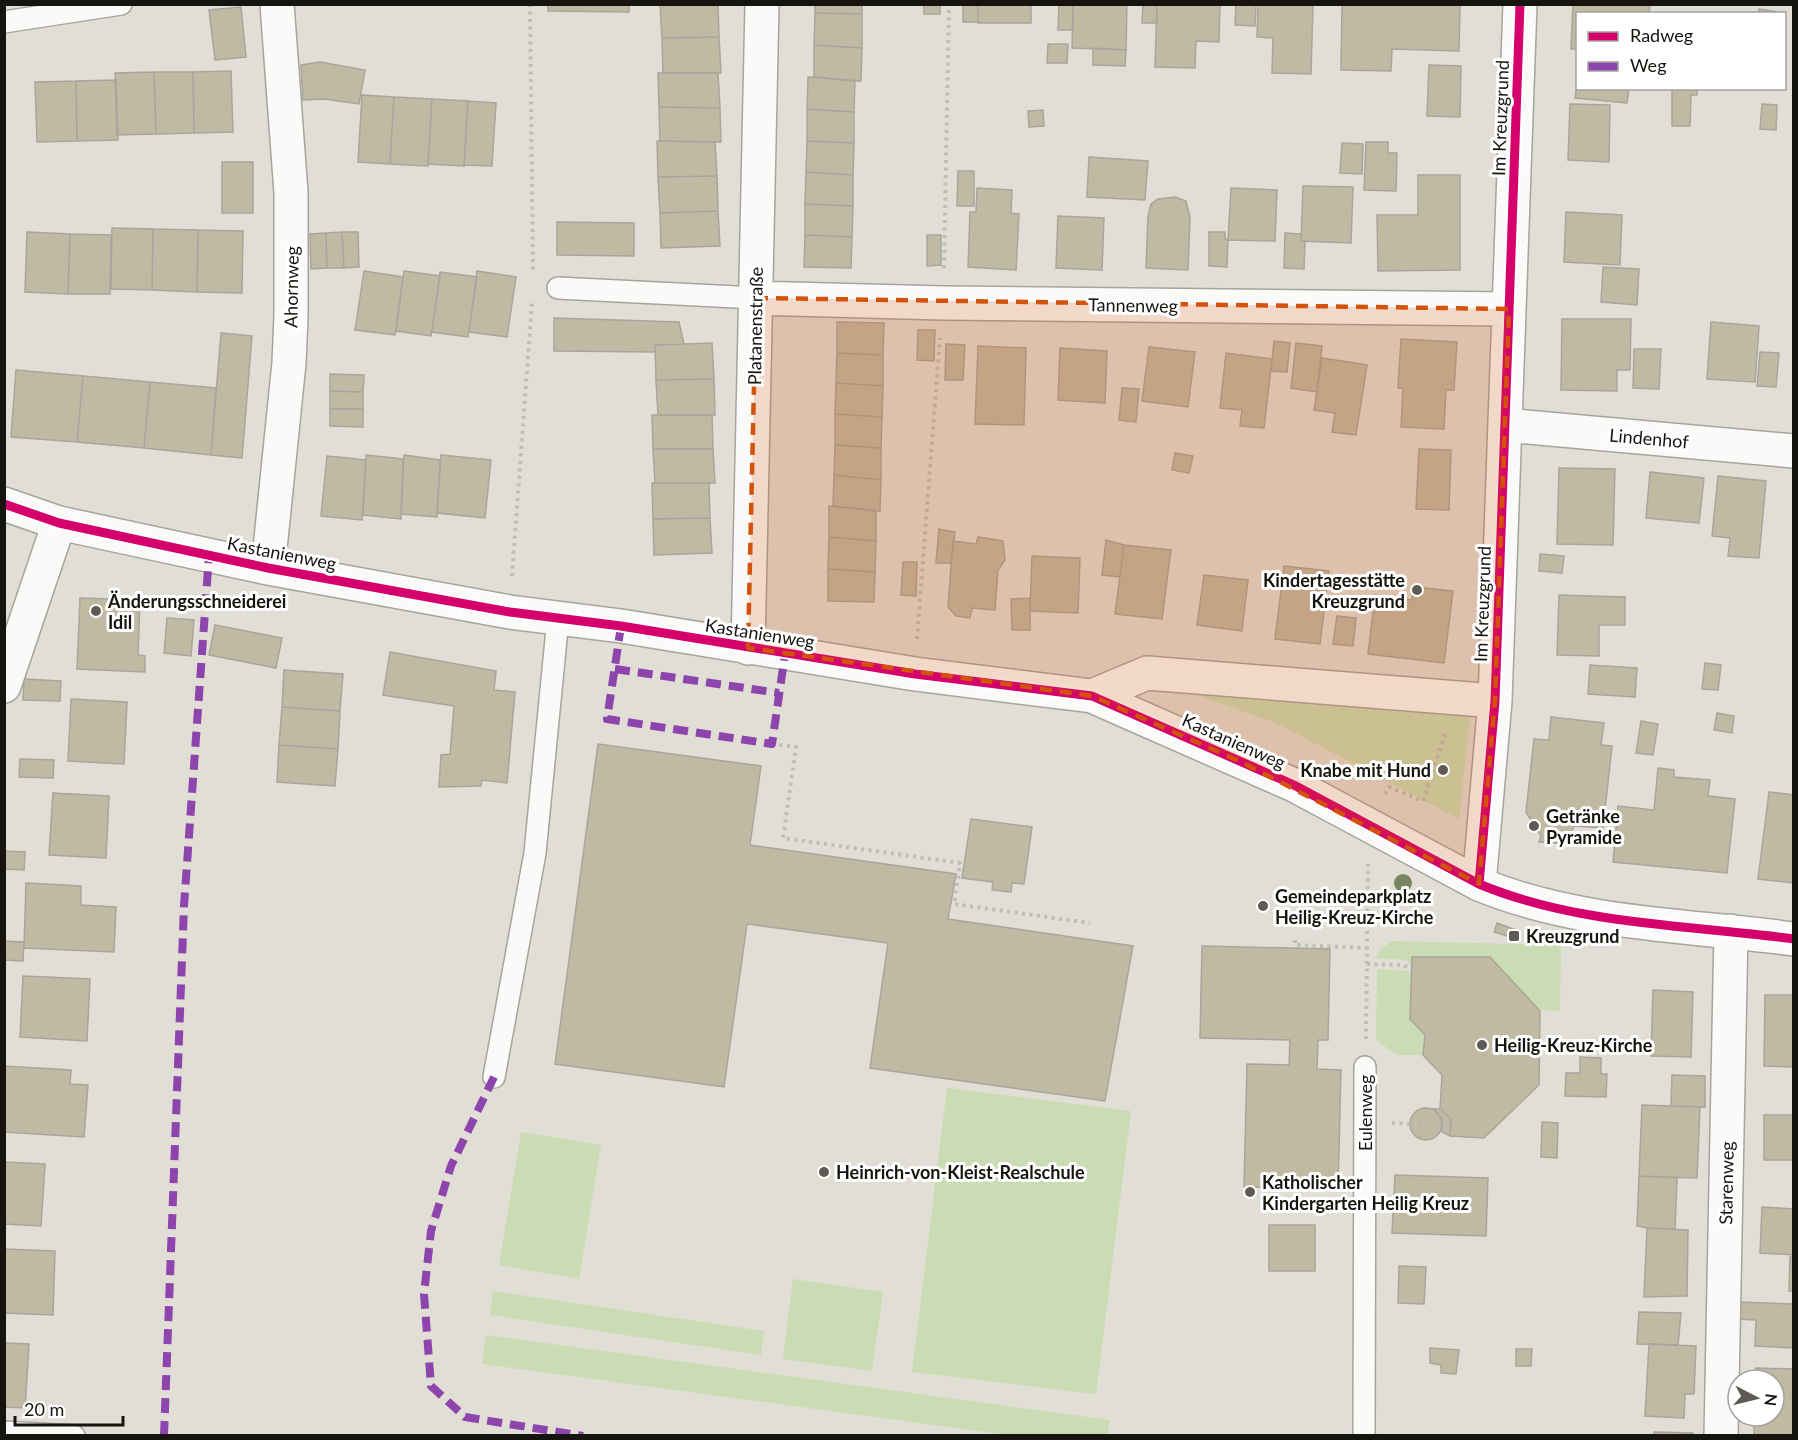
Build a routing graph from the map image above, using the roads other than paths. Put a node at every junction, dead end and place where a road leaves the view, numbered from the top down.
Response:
1 (121, 4) edge
2 (277, 4) edge
3 (762, 4) edge
4 (1520, 4) edge
5 (4, 22) edge
6 (558, 288) dead end
7 (756, 298) junction
8 (1509, 309) junction
9 (1505, 425) junction
10 (1794, 451) edge
11 (4, 504) edge
12 (59, 523) junction
13 (268, 568) junction
14 (558, 619) junction
15 (748, 648) junction
16 (4, 686) edge
17 (1092, 696) junction
18 (1495, 701) junction
19 (1479, 884) junction
20 (1731, 931) junction
21 (1794, 939) edge
22 (1365, 1067) road end
23 (494, 1077) dead end
24 (4, 1432) edge
25 (74, 1436) edge
26 (1364, 1436) edge
27 (1721, 1436) edge

1 - 5 lane
2 - 13 street, Ahornweg
3 - 7 street, Platanenstraße
4 - 8 street, Im Kreuzgrund
6 - 7 lane
7 - 8 street, Tannenweg
7 - 15 street, Platanenstraße
8 - 9 street, Im Kreuzgrund
9 - 10 street, Lindenhof
9 - 18 street, Im Kreuzgrund
11 - 12 street, Kastanienweg
12 - 13 street, Kastanienweg
12 - 16 street
13 - 14 street, Kastanienweg
14 - 15 street, Kastanienweg
14 - 23 lane
15 - 17 street, Kastanienweg
17 - 18 street, Kastanienweg
17 - 19 street, Kastanienweg
18 - 19 street, Im Kreuzgrund
19 - 20 street
20 - 21 street
20 - 27 street, Starenweg
22 - 26 lane, Eulenweg
24 - 25 lane

